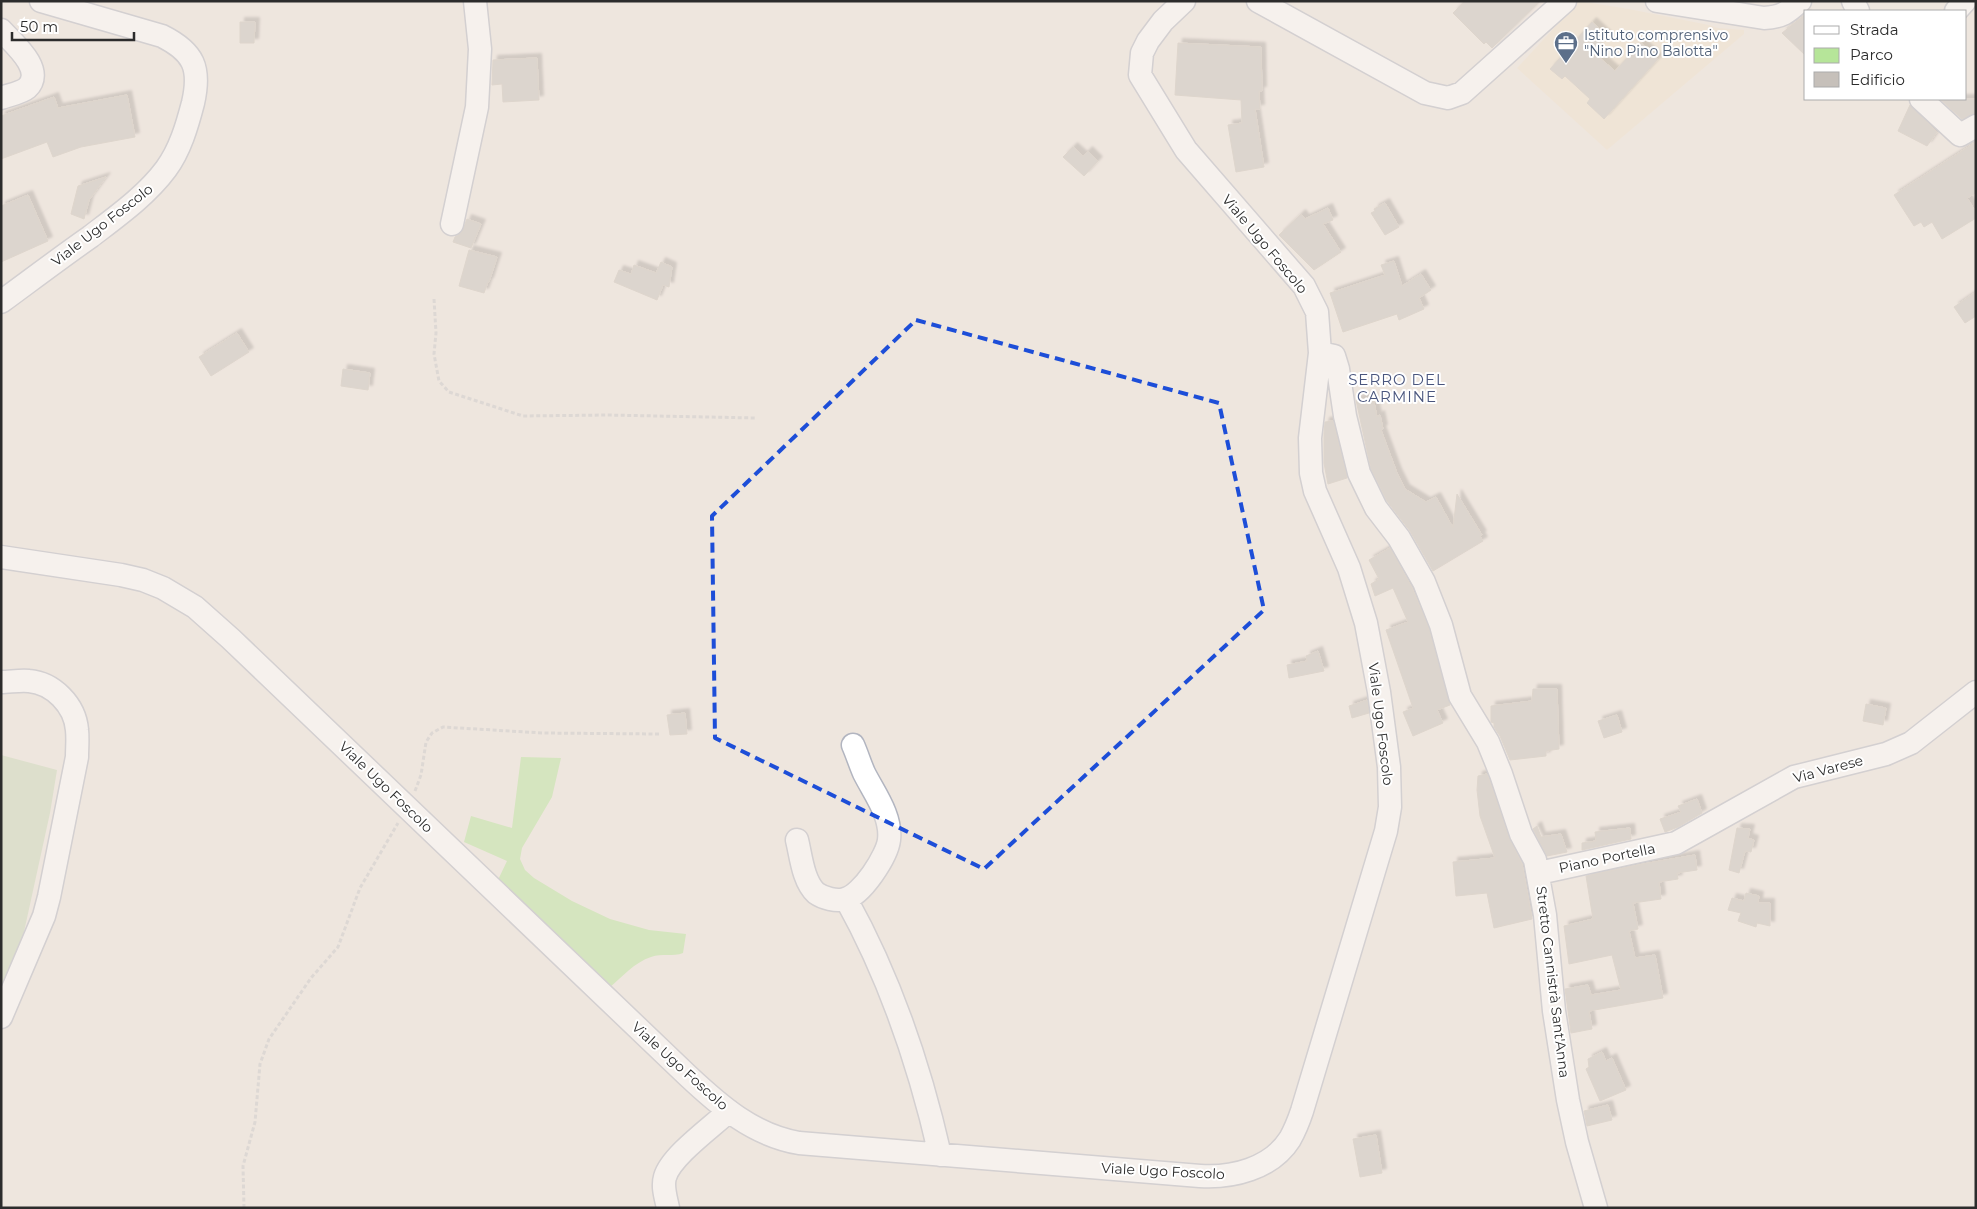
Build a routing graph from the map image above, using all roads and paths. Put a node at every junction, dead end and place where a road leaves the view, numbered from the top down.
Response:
1 (41, 1) edge
2 (475, 1) edge
3 (1184, 1) edge
4 (1258, 1) edge
5 (1565, 1) edge
6 (1657, 1) edge
7 (1800, 1) edge
8 (1, 30) edge
9 (1, 98) edge
10 (1923, 100) edge
11 (1968, 130) edge
12 (452, 224) dead end
13 (434, 299) dead end
14 (1, 302) edge
15 (1320, 353) junction
16 (756, 418) dead end
17 (1, 557) edge
18 (1, 682) edge
19 (1976, 692) edge
20 (658, 734) dead end
21 (853, 745) dead end
22 (405, 806) junction
23 (796, 840) dead end
24 (1676, 843) joint
25 (1539, 872) junction
26 (846, 899) junction
27 (1, 1017) edge
28 (729, 1112) junction
29 (940, 1155) junction
30 (244, 1208) edge
31 (668, 1208) edge
32 (1596, 1208) edge

1 - 14 street, Viale Ugo Foscolo
2 - 12 street
3 - 15 street, Viale Ugo Foscolo
4 - 5 street
6 - 7 street
8 - 9 street
10 - 11 street
13 - 16 path
15 - 25 street, Stretto Cannistrà Sant'Anna
15 - 29 street, Viale Ugo Foscolo
17 - 22 street, Viale Ugo Foscolo
18 - 27 street
19 - 24 street, Via Varese
20 - 22 path
21 - 26 street
22 - 28 street, Viale Ugo Foscolo
22 - 30 path
23 - 26 street
24 - 25 street, Piano Portella
25 - 32 street, Stretto Cannistrà Sant'Anna
26 - 29 street
28 - 29 street, Viale Ugo Foscolo
28 - 31 street

